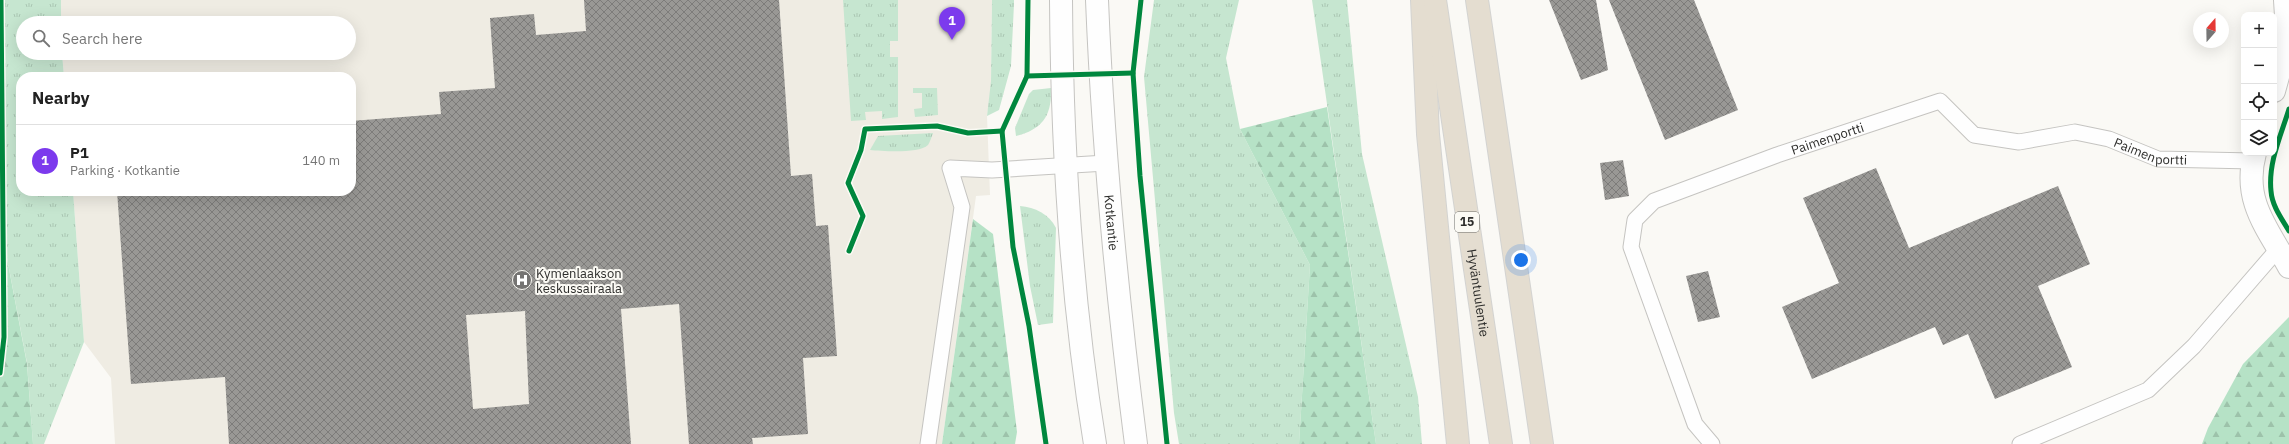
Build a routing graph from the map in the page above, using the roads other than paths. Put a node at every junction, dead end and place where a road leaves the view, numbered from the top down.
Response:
1 (1061, 0) edge
2 (1098, 0) edge
3 (1422, 0) edge
4 (1435, 0) edge
5 (1477, 0) edge
6 (2285, 0) edge
7 (2276, 84) edge
8 (2254, 157) edge
9 (1106, 163) junction
10 (1066, 165) junction
11 (2278, 249) junction
12 (2289, 267) edge
13 (928, 444) edge
14 (1095, 444) edge
15 (1136, 444) edge
16 (1458, 444) edge
17 (1501, 444) edge
18 (1542, 444) edge
19 (1712, 444) edge
20 (2020, 444) edge

1 - 10 street
2 - 9 street, Kotkantie
3 - 16 highway
4 - 17 highway, Hyväntuulentie / 15
5 - 18 highway
6 - 7 street
8 - 11 street, Paimenportti
8 - 19 lane, Paimenportti
9 - 10 lane
9 - 15 street, Kotkantie
10 - 13 lane
10 - 14 street
11 - 12 street, Paimenportti
11 - 20 lane

